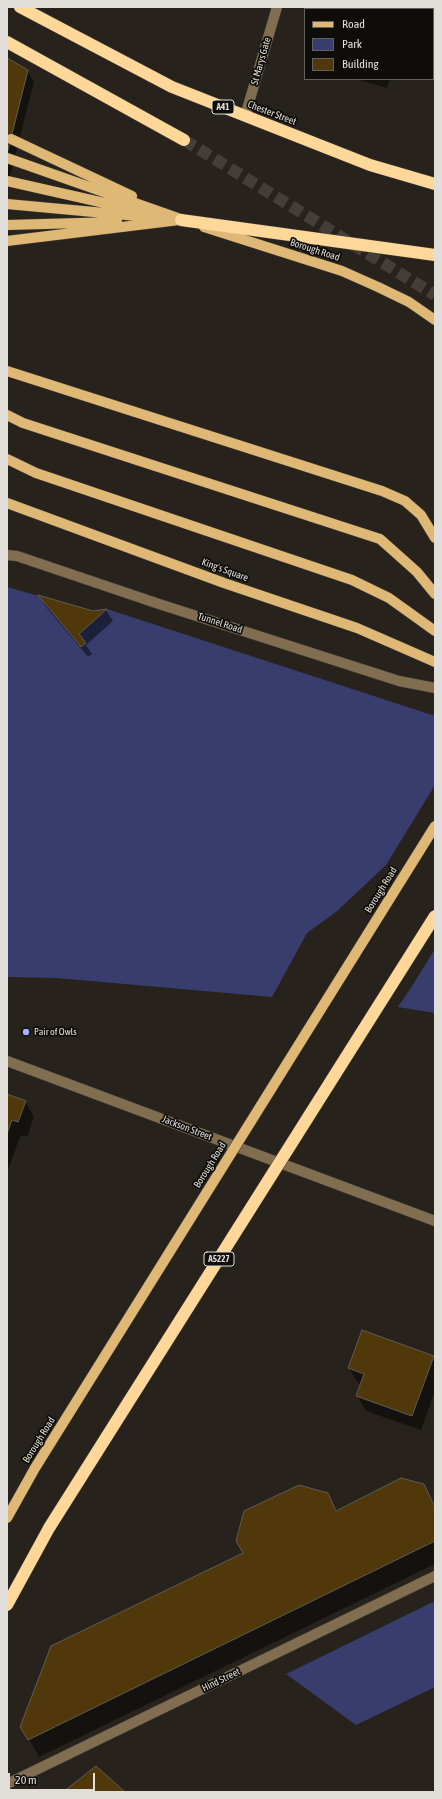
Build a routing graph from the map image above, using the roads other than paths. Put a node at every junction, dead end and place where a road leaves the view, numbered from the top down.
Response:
1 (20, 7) edge
2 (277, 7) edge
3 (7, 42) edge
4 (245, 116) junction
5 (11, 139) dead end
6 (184, 140) tunnel mouth
7 (7, 158) edge
8 (7, 181) edge
9 (435, 184) edge
10 (7, 204) edge
11 (181, 220) junction
12 (7, 225) edge
13 (7, 241) edge
14 (435, 255) edge
15 (435, 320) edge
16 (7, 371) edge
17 (7, 415) edge
18 (7, 460) edge
19 (7, 503) edge
20 (435, 538) edge
21 (7, 555) edge
22 (435, 594) edge
23 (435, 631) edge
24 (435, 662) edge
25 (435, 688) edge
26 (435, 826) edge
27 (435, 916) edge
28 (7, 1061) edge
29 (435, 1221) edge
30 (7, 1518) edge
31 (435, 1576) edge
32 (7, 1605) edge
33 (7, 1784) edge

1 - 4 highway, Chester Street / A41
2 - 4 street, St Marys Gate
3 - 6 highway
4 - 9 highway, Chester Street / A41
5 - 11 main road
7 - 11 main road
8 - 11 main road
10 - 11 main road
11 - 12 main road
11 - 13 main road
11 - 14 highway
11 - 15 main road, Borough Road
16 - 20 main road
17 - 22 main road
18 - 23 main road
19 - 24 main road, King's Square
21 - 25 street, Tunnel Road
26 - 30 main road, Borough Road, bridge
27 - 32 highway, A5227, bridge
28 - 29 street, Jackson Street
31 - 33 street, Hind Street

